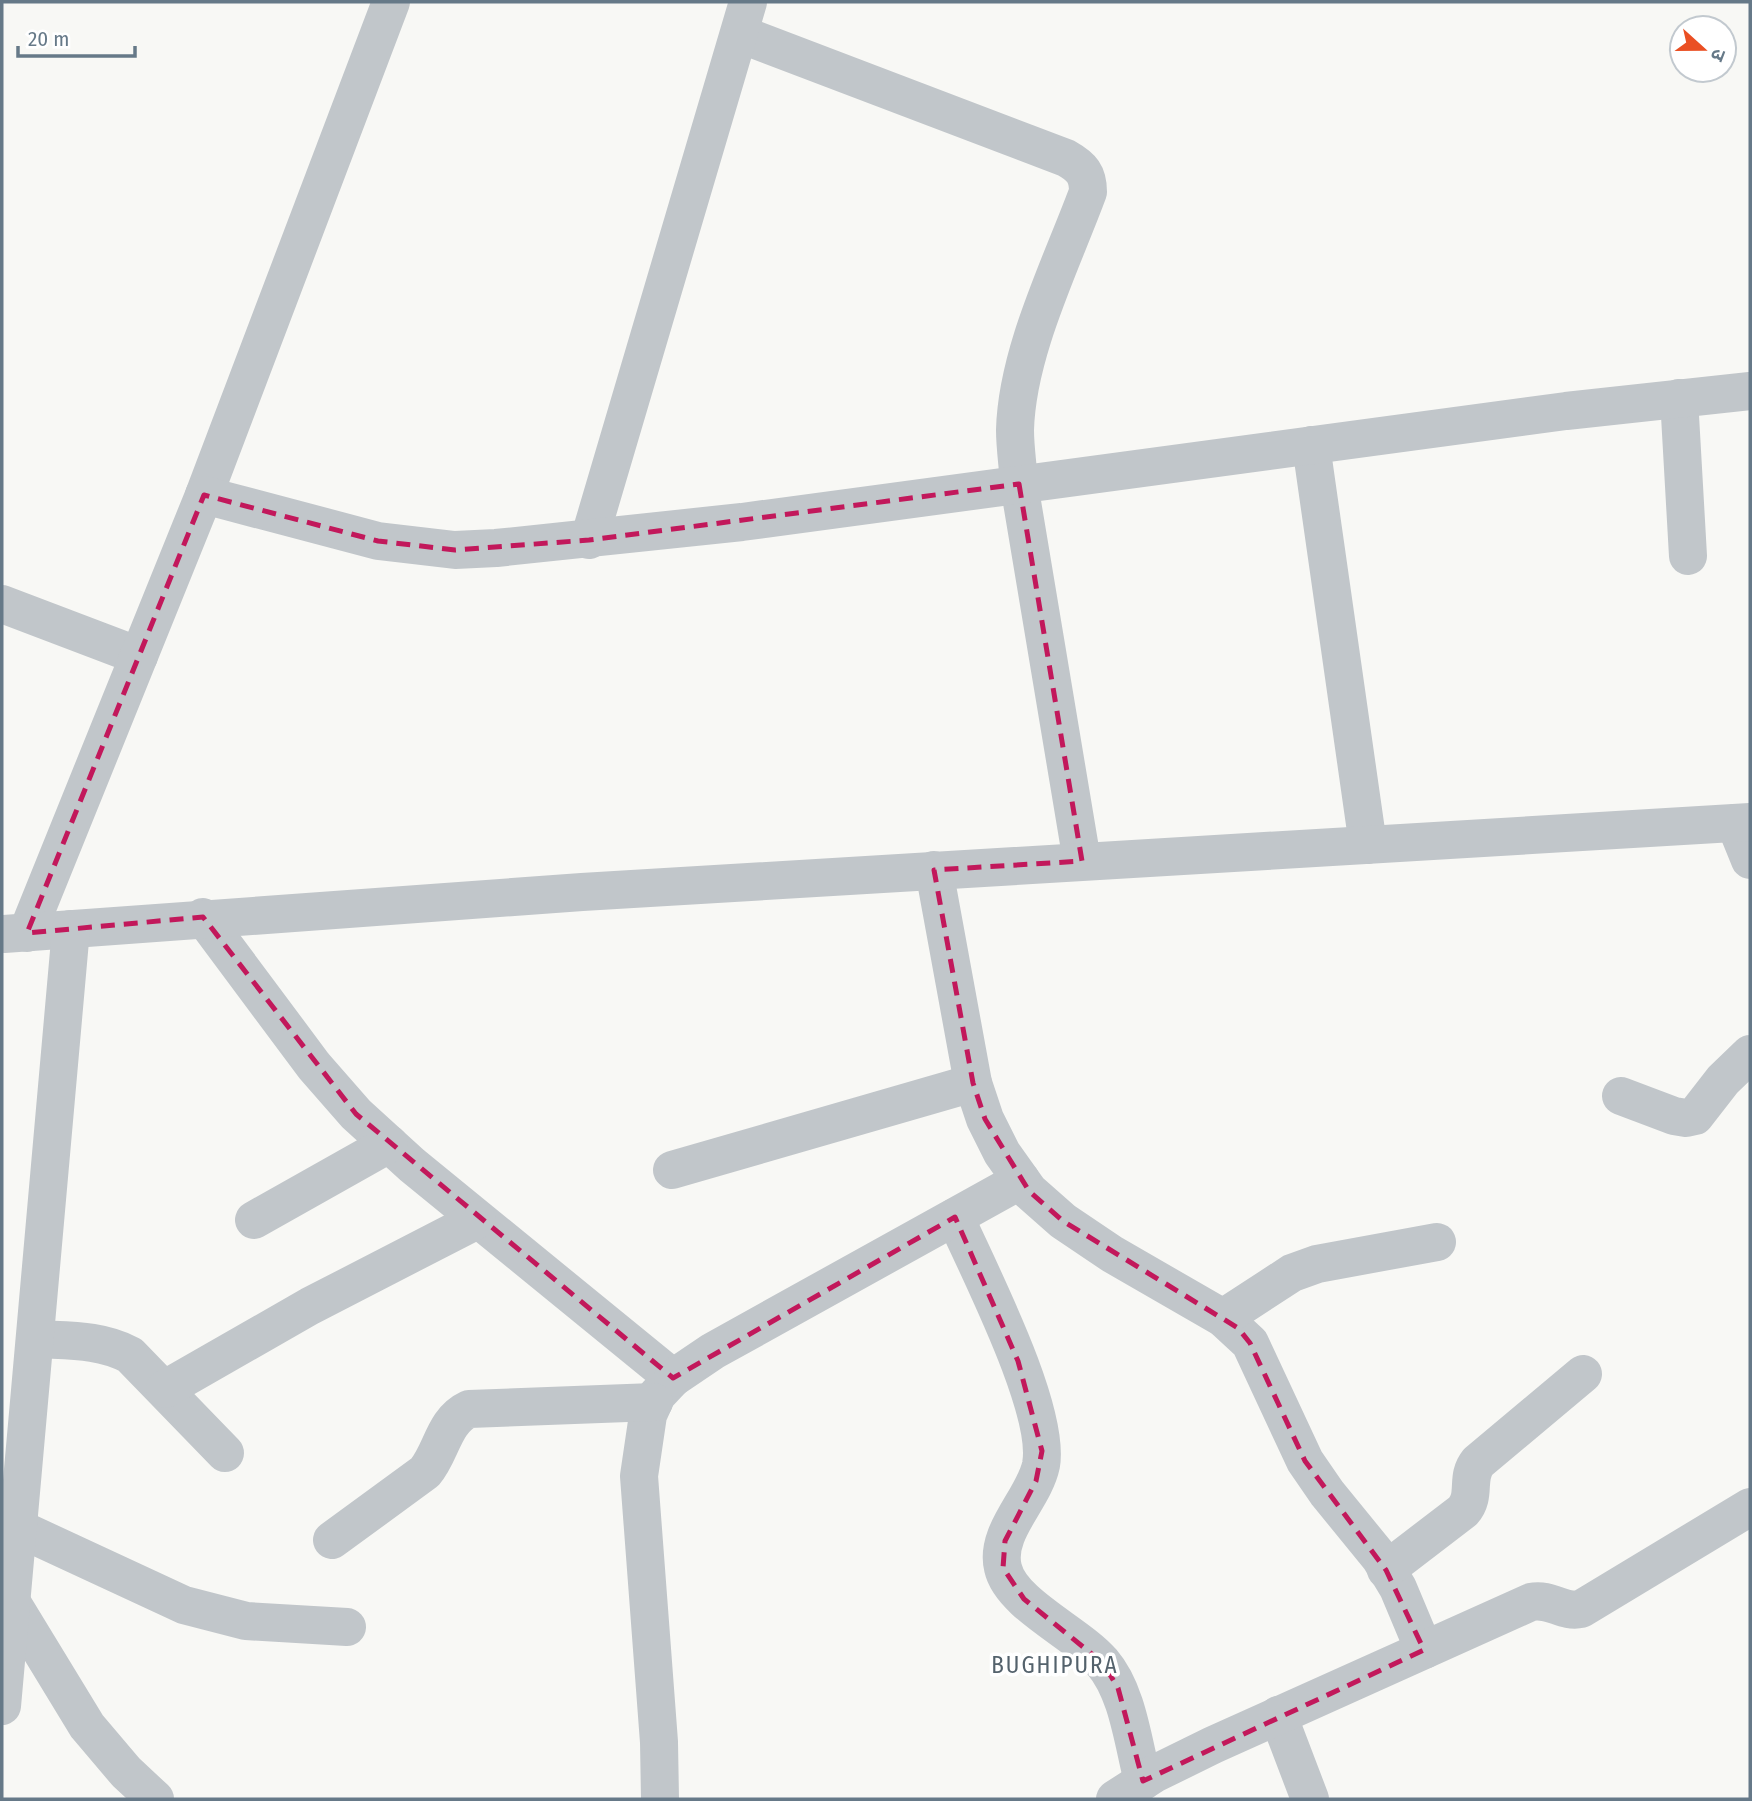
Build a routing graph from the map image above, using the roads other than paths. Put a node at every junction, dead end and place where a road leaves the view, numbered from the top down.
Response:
1 (391, 2) edge
2 (744, 18) edge
3 (1750, 391) edge
4 (1679, 398) junction
5 (1311, 445) junction
6 (1019, 484) junction
7 (204, 495) junction
8 (589, 540) junction
9 (1688, 556) dead end
10 (2, 604) edge
11 (139, 656) junction
12 (1743, 823) edge
13 (1368, 845) junction
14 (1750, 860) edge
15 (1082, 862) junction
16 (934, 870) junction
17 (203, 917) junction
18 (71, 929) junction
19 (14, 933) edge
20 (1750, 1054) edge
21 (973, 1083) junction
22 (1621, 1097) dead end
23 (389, 1144) junction
24 (672, 1170) dead end
25 (1021, 1180) junction
26 (955, 1217) junction
27 (254, 1220) dead end
28 (478, 1220) junction
29 (1437, 1242) dead end
30 (1223, 1318) junction
31 (35, 1339) junction
32 (1583, 1374) dead end
33 (165, 1389) junction
34 (663, 1390) junction
35 (225, 1453) dead end
36 (1750, 1507) edge
37 (18, 1528) junction
38 (332, 1540) dead end
39 (1386, 1570) junction
40 (12, 1603) junction
41 (347, 1627) dead end
42 (1424, 1650) junction
43 (2, 1706) edge
44 (1278, 1715) junction
45 (1129, 1790) edge
46 (155, 1799) edge
47 (660, 1799) edge
48 (1310, 1799) edge

1 - 7 street
2 - 6 street
2 - 8 street
3 - 4 street
4 - 5 street
4 - 9 street
5 - 6 street
5 - 13 street
6 - 8 street
6 - 15 street
7 - 8 street
7 - 11 street
10 - 11 street
11 - 19 street
12 - 13 street
12 - 14 street
13 - 15 street
15 - 16 street
16 - 17 street
16 - 21 street
17 - 18 street
17 - 23 street
18 - 19 street
18 - 31 street
20 - 22 street
21 - 24 street
21 - 25 street
23 - 27 street
23 - 28 street
25 - 26 street
25 - 30 street
26 - 34 street
26 - 45 street
28 - 33 street
28 - 34 street
29 - 30 street
30 - 39 street
31 - 33 street
31 - 37 street
32 - 39 street
33 - 35 street
34 - 38 street
34 - 47 street
36 - 42 street
37 - 40 street
37 - 41 street
39 - 42 street
40 - 43 street
40 - 46 street
42 - 44 street
44 - 45 street
44 - 48 street

